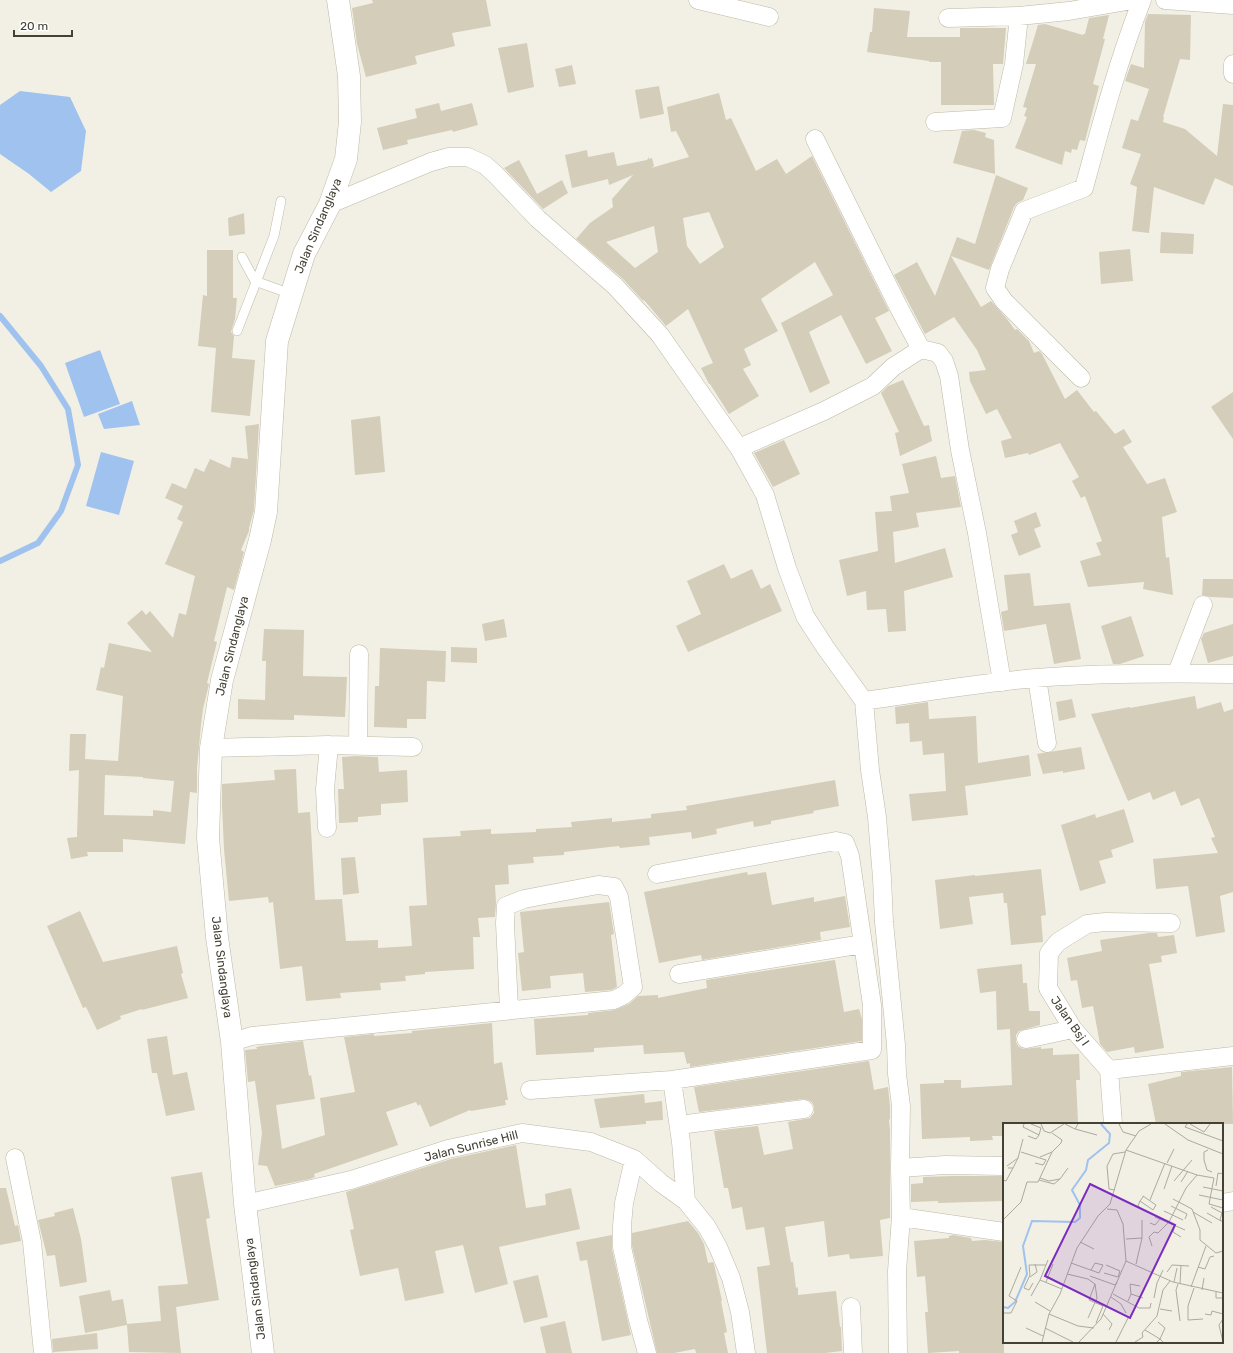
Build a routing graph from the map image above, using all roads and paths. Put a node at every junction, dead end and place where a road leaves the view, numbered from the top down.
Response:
1 (338, 0) edge
2 (698, 0) edge
3 (1132, 0) edge
4 (1142, 0) edge
5 (1165, 0) edge
6 (1233, 5) edge
7 (1019, 16) junction
8 (769, 17) dead end
9 (948, 18) dead end
10 (1233, 64) edge
11 (1233, 74) edge
12 (935, 122) dead end
13 (815, 139) dead end
14 (281, 201) dead end
15 (330, 204) junction
16 (242, 257) dead end
17 (255, 282) junction
18 (290, 294) junction
19 (237, 331) dead end
20 (921, 349) junction
21 (1081, 378) dead end
22 (739, 448) junction
23 (1203, 605) dead end
24 (360, 654) dead end
25 (1177, 673) junction
26 (1233, 674) edge
27 (1037, 678) junction
28 (1002, 682) junction
29 (864, 701) junction
30 (1047, 743) dead end
31 (329, 745) junction
32 (358, 746) junction
33 (413, 747) dead end
34 (211, 748) junction
35 (327, 828) dead end
36 (656, 874) dead end
37 (1171, 923) dead end
38 (863, 944) junction
39 (679, 974) dead end
40 (509, 1010) junction
41 (1074, 1029) junction
42 (1026, 1039) dead end
43 (232, 1042) junction
44 (896, 1045) junction
45 (872, 1050) junction
46 (1233, 1056) edge
47 (1109, 1070) junction
48 (672, 1080) junction
49 (530, 1090) dead end
50 (804, 1109) dead end
51 (1113, 1123) edge
52 (679, 1125) junction
53 (15, 1158) dead end
54 (634, 1159) junction
55 (1003, 1166) edge
56 (900, 1168) junction
57 (1233, 1201) edge
58 (686, 1202) junction
59 (1223, 1202) edge
60 (245, 1204) junction
61 (901, 1217) junction
62 (1003, 1232) edge
63 (851, 1307) dead end
64 (43, 1353) edge
65 (262, 1353) edge
66 (647, 1353) edge
67 (746, 1353) edge
68 (853, 1353) edge
69 (898, 1353) edge

1 - 15 street, Jalan Sindanglaya
2 - 8 street
3 - 7 street
4 - 21 street
5 - 6 street
7 - 9 street
7 - 12 street
10 - 11 street
13 - 20 street
14 - 17 lane
15 - 18 street, Jalan Sindanglaya
15 - 22 street
16 - 17 lane
17 - 18 lane
17 - 19 lane
18 - 34 street, Jalan Sindanglaya
20 - 22 street
20 - 28 street
22 - 29 street
23 - 25 street
24 - 32 street
25 - 26 street
25 - 27 street
27 - 28 street
27 - 30 street
28 - 29 street
29 - 44 street
31 - 32 street
31 - 34 street
31 - 35 street
32 - 33 street
34 - 43 street, Jalan Sindanglaya
36 - 38 street
37 - 41 street, Jalan Bsj I
38 - 39 street
38 - 45 street
40 - 40 street
40 - 43 street
41 - 42 street
41 - 47 street, Jalan Bsj I
43 - 60 street, Jalan Sindanglaya
44 - 45 street
44 - 56 street
45 - 48 street
46 - 47 street
47 - 51 street
48 - 49 street
48 - 52 street
50 - 52 street
52 - 58 street
53 - 64 street
54 - 58 street, Jalan Sunrise Hill
54 - 60 street, Jalan Sunrise Hill
54 - 66 street
55 - 56 street
56 - 61 street
57 - 59 street
58 - 67 street, Jalan Sunrise Hill
60 - 65 street, Jalan Sindanglaya
61 - 62 street
61 - 69 street
63 - 68 street

